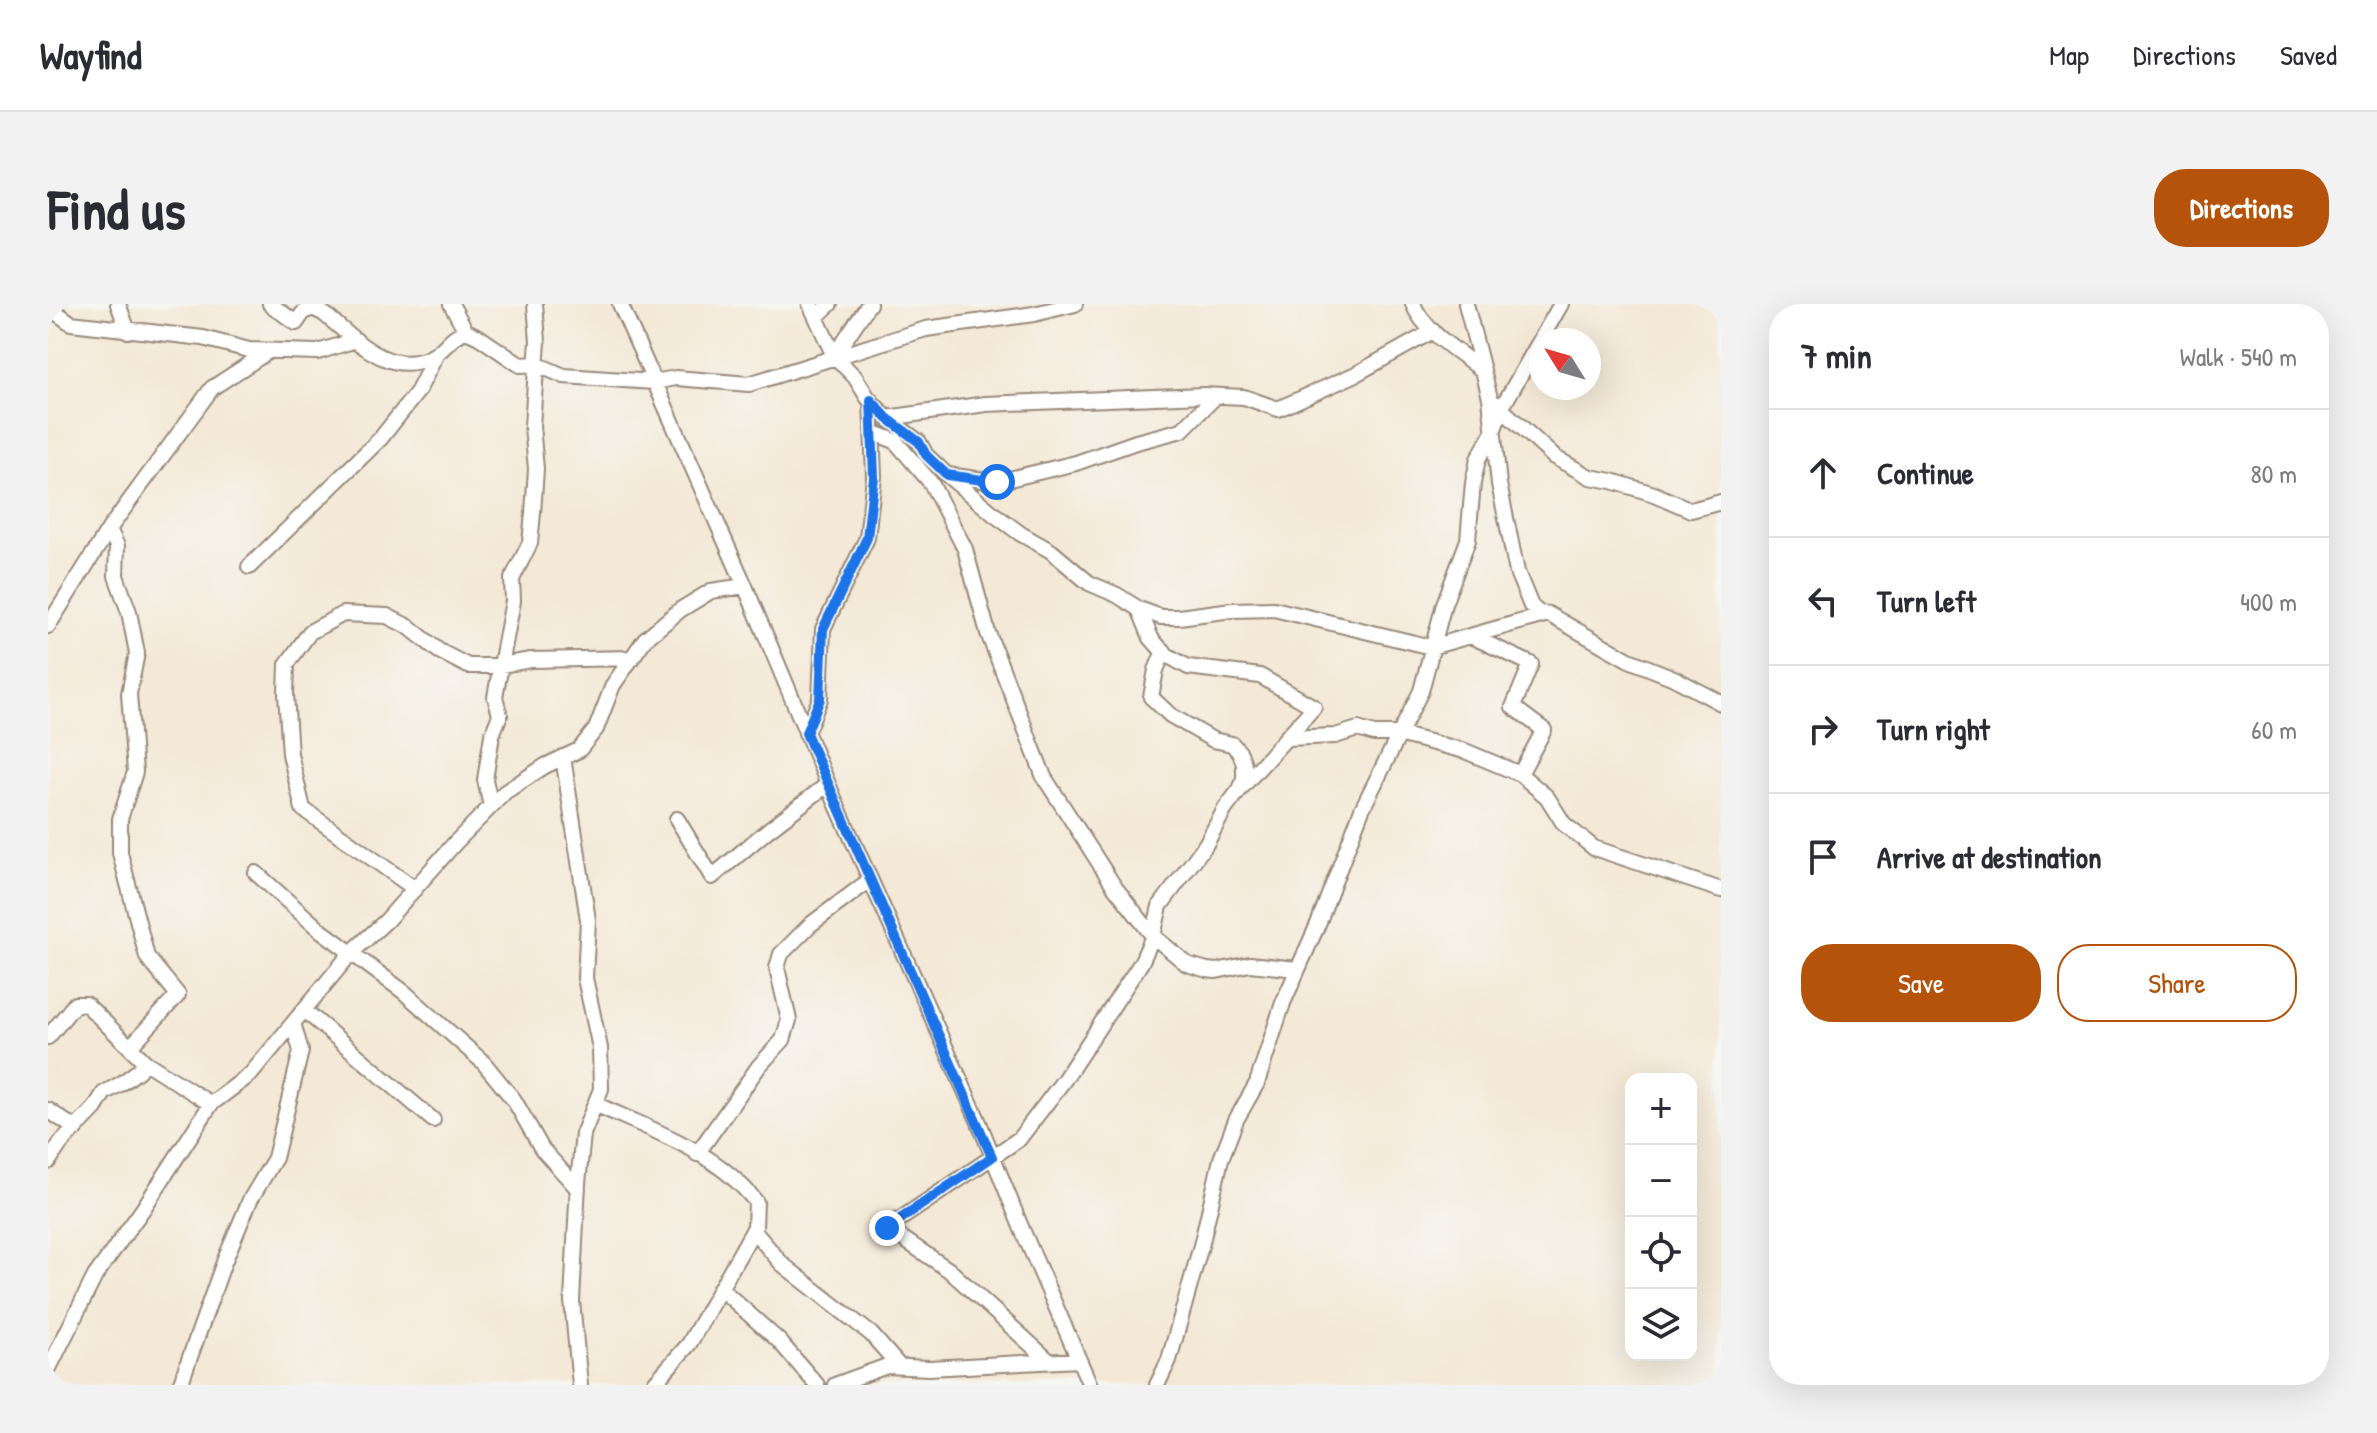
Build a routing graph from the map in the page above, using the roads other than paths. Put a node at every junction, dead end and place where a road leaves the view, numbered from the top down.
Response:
1 (118, 304) edge
2 (270, 304) edge
3 (451, 304) edge
4 (535, 304) edge
5 (620, 304) edge
6 (830, 304) edge
7 (869, 304) edge
8 (1075, 304) edge
9 (1413, 304) edge
10 (1466, 304) edge
11 (1561, 304) edge
12 (48, 307) edge
13 (813, 310) edge
14 (128, 331) junction
15 (466, 331) junction
16 (1433, 331) junction
17 (356, 340) junction
18 (269, 351) junction
19 (436, 354) junction
20 (834, 356) junction
21 (536, 364) junction
22 (1482, 370) junction
23 (654, 382) junction
24 (1216, 396) junction
25 (871, 400) junction
26 (1495, 404) junction
27 (887, 418) junction
28 (872, 432) junction
29 (1493, 432) junction
30 (947, 475) junction
31 (1721, 502) edge
32 (109, 529) junction
33 (249, 567) dead end
34 (745, 586) junction
35 (1139, 609) junction
36 (1548, 614) junction
37 (48, 626) edge
38 (1471, 636) junction
39 (1431, 647) junction
40 (1164, 651) junction
41 (632, 658) junction
42 (500, 665) junction
43 (1721, 703) edge
44 (806, 733) junction
45 (1398, 734) junction
46 (1287, 738) junction
47 (563, 757) junction
48 (1520, 774) junction
49 (828, 784) junction
50 (1241, 788) junction
51 (491, 806) junction
52 (677, 819) dead end
53 (256, 873) dead end
54 (870, 880) junction
55 (415, 889) junction
56 (1721, 890) edge
57 (1153, 936) junction
58 (351, 953) junction
59 (1297, 969) junction
60 (304, 1010) junction
61 (293, 1023) junction
62 (50, 1030) edge
63 (130, 1047) junction
64 (145, 1062) junction
65 (211, 1104) junction
66 (595, 1104) junction
67 (48, 1110) edge
68 (433, 1120) dead end
69 (76, 1129) junction
70 (697, 1154) junction
71 (992, 1157) junction
72 (48, 1162) edge
73 (578, 1189) junction
74 (753, 1230) junction
75 (720, 1288) junction
76 (1079, 1360) junction
77 (1049, 1361) junction
78 (900, 1367) junction
79 (48, 1370) edge
80 (180, 1385) edge
81 (580, 1385) edge
82 (653, 1385) edge
83 (817, 1385) edge
84 (835, 1385) edge
85 (1090, 1385) edge
86 (1157, 1385) edge

1 - 14 street
2 - 17 street
3 - 15 street
4 - 21 street
5 - 23 street
6 - 13 street
7 - 20 street
8 - 20 street
9 - 16 street
10 - 22 street
11 - 26 street
12 - 14 street
13 - 20 street
14 - 18 street
15 - 19 street
15 - 21 street
16 - 22 street
16 - 24 street
17 - 18 street
17 - 19 street
18 - 32 street
19 - 33 street
20 - 23 street
20 - 25 street
21 - 23 street
21 - 42 street
22 - 26 street
23 - 34 street
24 - 27 street
24 - 30 street
25 - 27 street
25 - 28 street
26 - 29 street
26 - 31 street
27 - 30 street
28 - 44 street
28 - 57 street
29 - 36 street
29 - 39 street
30 - 35 street
32 - 37 street
32 - 63 street
34 - 41 street
34 - 44 street
35 - 39 street
35 - 40 street
36 - 38 street
36 - 43 street
38 - 39 street
38 - 48 street
39 - 45 street
40 - 46 street
40 - 50 street
41 - 42 street
41 - 47 street
42 - 51 street
42 - 55 street
44 - 49 street
45 - 46 street
45 - 48 street
45 - 59 street
46 - 50 street
47 - 51 street
47 - 66 street
48 - 56 street
49 - 52 street
49 - 54 street
50 - 57 street
51 - 55 street
53 - 58 street
54 - 70 street
54 - 71 street
55 - 58 street
57 - 59 street
57 - 71 street
58 - 60 street
58 - 73 street
59 - 86 street
60 - 61 street
60 - 68 street
61 - 65 street
61 - 80 street
62 - 63 street
63 - 64 street
64 - 65 street
64 - 69 street
65 - 79 street
66 - 70 street
66 - 73 street
67 - 69 street
69 - 72 street
70 - 74 street
71 - 76 street
71 - 77 street
73 - 81 street
74 - 75 street
74 - 78 street
75 - 82 street
75 - 83 street
76 - 77 street
76 - 85 street
77 - 78 street
78 - 84 street

